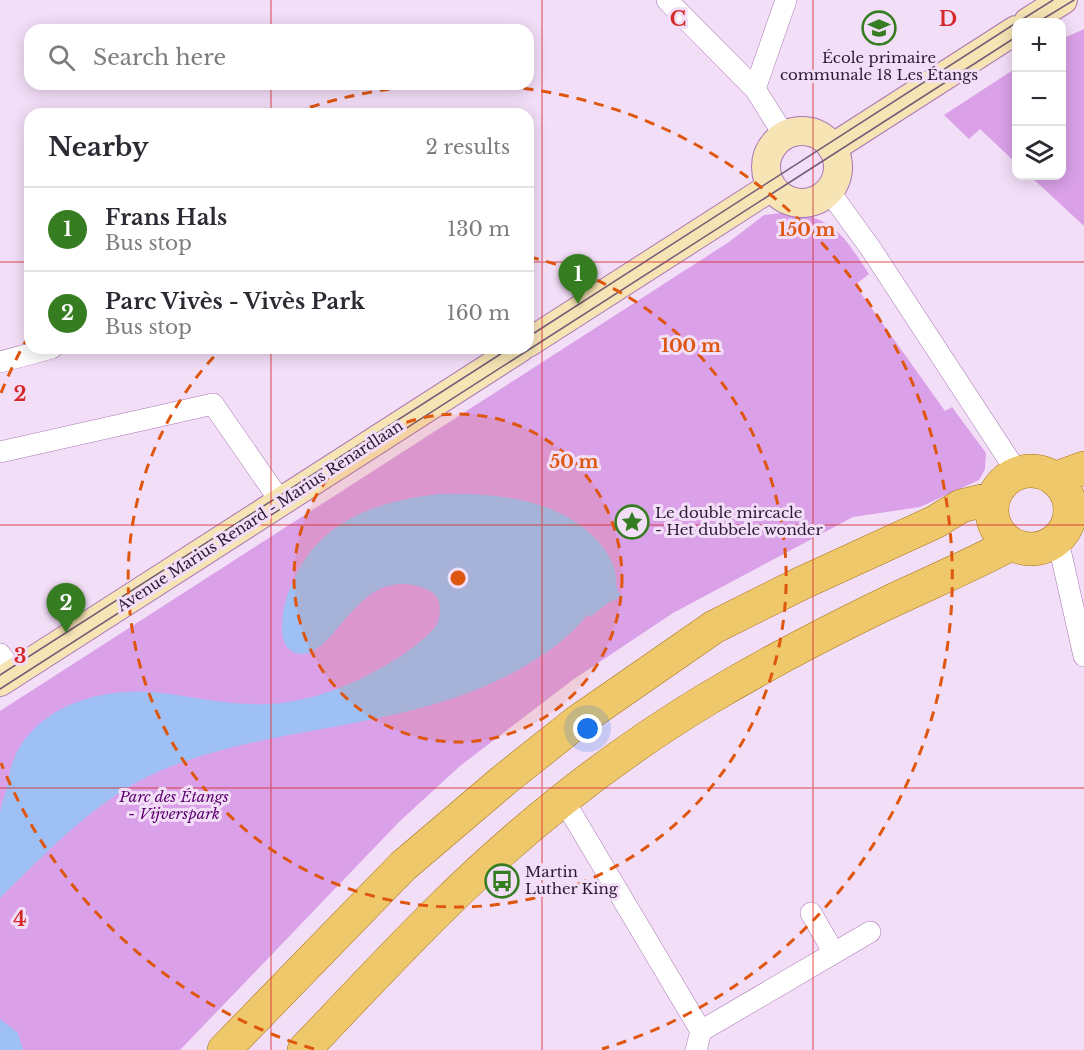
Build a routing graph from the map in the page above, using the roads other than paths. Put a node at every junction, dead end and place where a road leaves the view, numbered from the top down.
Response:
1 (667, 0) edge
2 (786, 0) edge
3 (1063, 0) edge
4 (1034, 18) edge
5 (1012, 33) edge
6 (755, 89) junction
7 (784, 135) junction
8 (832, 148) junction
9 (771, 187) junction
10 (829, 191) junction
11 (534, 339) edge
12 (30, 354) edge
13 (511, 354) edge
14 (0, 362) edge
15 (0, 452) edge
16 (1069, 473) edge
17 (1005, 487) junction
18 (281, 502) junction
19 (1069, 528) edge
20 (1011, 544) junction
21 (1084, 656) edge
22 (5, 670) edge
23 (563, 799) junction
24 (811, 913) dead end
25 (870, 932) dead end
26 (834, 953) junction
27 (699, 1040) edge
28 (224, 1050) edge
29 (304, 1050) edge

1 - 6 street
2 - 6 street
3 - 4 street
5 - 8 street
6 - 7 street
7 - 8 street
7 - 9 street
8 - 10 street
9 - 10 street
9 - 11 street
10 - 17 street
12 - 14 street
13 - 18 street, Avenue Marius Renard - Marius Renardlaan
15 - 18 street
16 - 17 main road
16 - 19 main road
17 - 20 main road
17 - 28 main road
18 - 22 street, Avenue Marius Renard - Marius Renardlaan
19 - 20 main road
19 - 21 street
20 - 23 main road
23 - 27 street
23 - 29 main road
24 - 26 street
25 - 26 street
26 - 27 street

